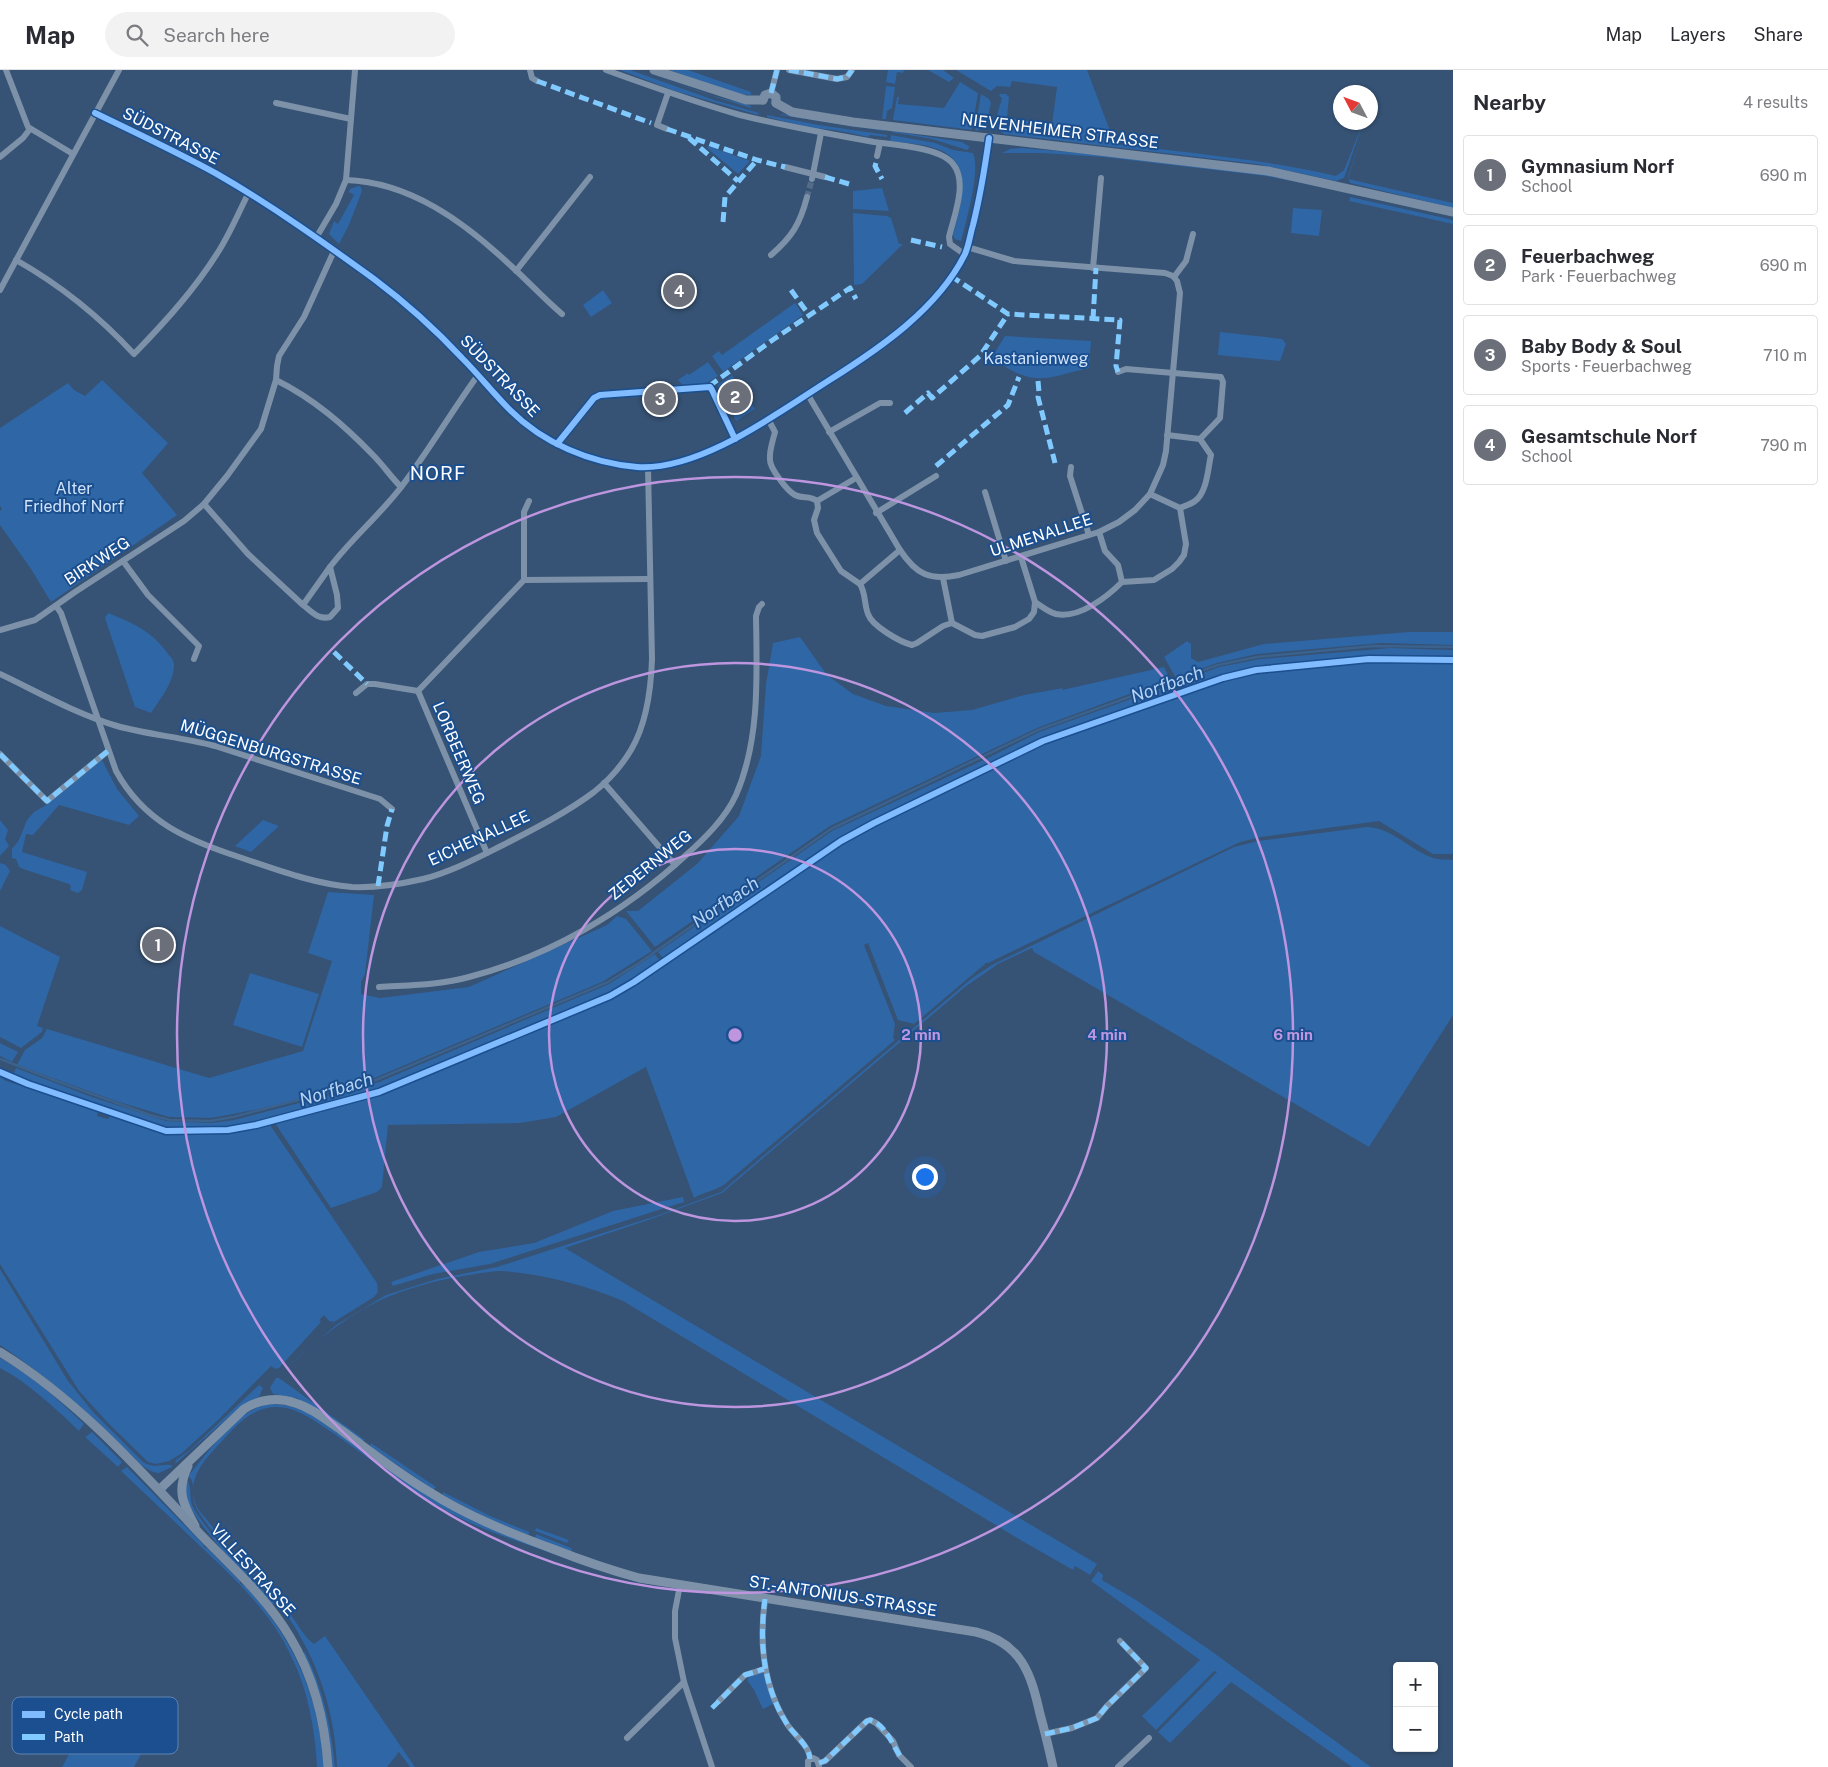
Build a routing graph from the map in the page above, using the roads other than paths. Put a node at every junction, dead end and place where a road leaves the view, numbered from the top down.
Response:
1 (6, 70) edge
2 (119, 70) edge
3 (355, 70) edge
4 (530, 70) edge
5 (606, 70) edge
6 (654, 70) edge
7 (777, 70) edge
8 (790, 70) edge
9 (852, 70) edge
10 (537, 81) dead end
11 (668, 93) junction
12 (771, 93) junction
13 (763, 100) junction
14 (276, 103) dead end
15 (776, 103) junction
16 (96, 113) junction
17 (351, 120) junction
18 (30, 129) junction
19 (667, 129) dead end
20 (821, 134) junction
21 (989, 138) junction
22 (880, 143) junction
23 (73, 154) junction
24 (0, 156) edge
25 (877, 156) dead end
26 (786, 167) dead end
27 (590, 177) dead end
28 (813, 177) junction
29 (825, 178) dead end
30 (1101, 178) dead end
31 (346, 180) junction
32 (248, 194) junction
33 (808, 197) tunnel mouth
34 (1453, 212) edge
35 (1194, 234) dead end
36 (316, 238) junction
37 (950, 244) junction
38 (942, 247) dead end
39 (334, 250) junction
40 (966, 251) junction
41 (771, 255) dead end
42 (16, 260) junction
43 (1093, 268) junction
44 (516, 271) junction
45 (1174, 277) junction
46 (0, 290) edge
47 (562, 314) dead end
48 (1118, 372) dead end
49 (1172, 373) junction
50 (478, 375) junction
51 (276, 380) junction
52 (808, 395) junction
53 (890, 403) dead end
54 (768, 419) junction
55 (829, 432) junction
56 (1167, 435) junction
57 (735, 439) junction
58 (1200, 439) junction
59 (557, 444) junction
60 (648, 467) junction
61 (1071, 467) dead end
62 (936, 476) dead end
63 (856, 478) junction
64 (401, 487) junction
65 (986, 492) dead end
66 (1150, 494) junction
67 (529, 501) dead end
68 (817, 501) junction
69 (204, 504) junction
70 (1180, 508) junction
71 (876, 512) junction
72 (1099, 532) junction
73 (1089, 535) junction
74 (900, 550) junction
75 (1021, 557) junction
76 (123, 561) junction
77 (1006, 561) junction
78 (330, 567) junction
79 (943, 578) junction
80 (649, 579) junction
81 (524, 580) junction
82 (1122, 582) junction
83 (860, 584) junction
84 (1035, 602) junction
85 (762, 604) dead end
86 (303, 605) junction
87 (56, 606) junction
88 (952, 623) junction
89 (0, 629) edge
90 (194, 659) dead end
91 (0, 674) edge
92 (418, 691) junction
93 (356, 693) dead end
94 (97, 719) junction
95 (108, 751) junction
96 (0, 754) edge
97 (604, 783) junction
98 (392, 809) dead end
99 (487, 853) junction
100 (676, 865) junction
101 (379, 987) dead end
102 (0, 1352) edge
103 (192, 1460) junction
104 (159, 1490) junction
105 (198, 1531) junction
106 (680, 1585) junction
107 (765, 1599) junction
108 (1120, 1642) dead end
109 (764, 1669) junction
110 (684, 1682) junction
111 (719, 1701) dead end
112 (1045, 1734) junction
113 (627, 1738) dead end
114 (1149, 1738) dead end
115 (810, 1759) junction
116 (819, 1765) edge
117 (328, 1767) edge
118 (712, 1767) edge
119 (808, 1767) edge
120 (911, 1767) edge
121 (1053, 1767) edge
122 (1118, 1767) edge

1 - 18 street
2 - 16 street
3 - 17 street
4 - 10 street
5 - 11 street
6 - 13 main road, NIEVENHEIMER STRASSE
7 - 12 street
8 - 9 street
11 - 19 street
11 - 20 street
12 - 13 main road
12 - 15 main road
13 - 15 main road, NIEVENHEIMER STRASSE
14 - 17 street
15 - 21 main road, NIEVENHEIMER STRASSE
16 - 23 street
16 - 32 street, SÜDSTRASSE
17 - 31 street
18 - 23 street
18 - 24 street
20 - 22 street
20 - 28 street
21 - 34 main road, NIEVENHEIMER STRASSE
21 - 40 street, SÜDSTRASSE
22 - 25 street
22 - 37 street
23 - 42 street
26 - 28 street
27 - 44 street
28 - 29 street
30 - 43 street
31 - 36 street
31 - 44 street
32 - 36 street, SÜDSTRASSE
32 - 42 street
33 - 41 street
35 - 45 street
36 - 39 street, SÜDSTRASSE
37 - 38 street
37 - 40 street
39 - 50 street, SÜDSTRASSE
39 - 51 street, BIRKWEG
40 - 43 street
40 - 52 street, SÜDSTRASSE
42 - 46 street
43 - 45 street
44 - 47 street
45 - 49 street, ULMENALLEE
48 - 49 street
49 - 56 street, ULMENALLEE
49 - 58 street
50 - 59 street, SÜDSTRASSE
50 - 64 street
51 - 64 street
51 - 69 street, BIRKWEG
52 - 54 street, SÜDSTRASSE
52 - 55 street, ULMENALLEE
53 - 55 street
54 - 57 street, SÜDSTRASSE
54 - 68 street
55 - 63 street, ULMENALLEE
56 - 58 street
56 - 66 street, ULMENALLEE
57 - 59 street
57 - 60 street, SÜDSTRASSE
58 - 70 street
59 - 60 street, SÜDSTRASSE
60 - 80 street, EICHENALLEE
61 - 73 street
62 - 71 street
63 - 68 street
63 - 71 street, ULMENALLEE
64 - 78 street
65 - 77 street
66 - 70 street
66 - 72 street, ULMENALLEE
67 - 81 street
68 - 83 street
69 - 76 street, BIRKWEG
69 - 86 street
70 - 82 street
71 - 74 street, ULMENALLEE
72 - 73 street, ULMENALLEE
72 - 82 street
73 - 75 street, ULMENALLEE
74 - 79 street, ULMENALLEE
74 - 83 street
75 - 77 street, ULMENALLEE
75 - 84 street
76 - 87 street, BIRKWEG
76 - 90 street
77 - 79 street, ULMENALLEE
78 - 86 street
78 - 86 street
79 - 88 street
80 - 81 street
80 - 97 street, EICHENALLEE
81 - 92 street
82 - 84 street
83 - 88 street
84 - 88 street
85 - 100 street, ZEDERNWEG
87 - 89 street, BIRKWEG
87 - 94 street, EICHENALLEE
91 - 94 street, MÜGGENBURGSTRASSE
92 - 93 street
92 - 99 street, LORBEERWEG
94 - 95 street, EICHENALLEE
94 - 98 street, MÜGGENBURGSTRASSE
95 - 96 street
95 - 99 street, EICHENALLEE
97 - 99 street, EICHENALLEE
97 - 100 street
100 - 101 street, ZEDERNWEG
102 - 104 main road, VILLESTRASSE
103 - 104 street, ST.-ANTONIUS-STRASSE
103 - 105 street
103 - 106 street, ST.-ANTONIUS-STRASSE
104 - 105 main road, VILLESTRASSE
105 - 117 main road, VILLESTRASSE
106 - 107 street, ST.-ANTONIUS-STRASSE
106 - 110 street
107 - 109 street
107 - 112 street, ST.-ANTONIUS-STRASSE
108 - 112 street
109 - 111 street
109 - 115 street
110 - 113 street
110 - 118 street
112 - 121 street, ST.-ANTONIUS-STRASSE
114 - 122 street
115 - 116 street
115 - 119 street
116 - 120 street

